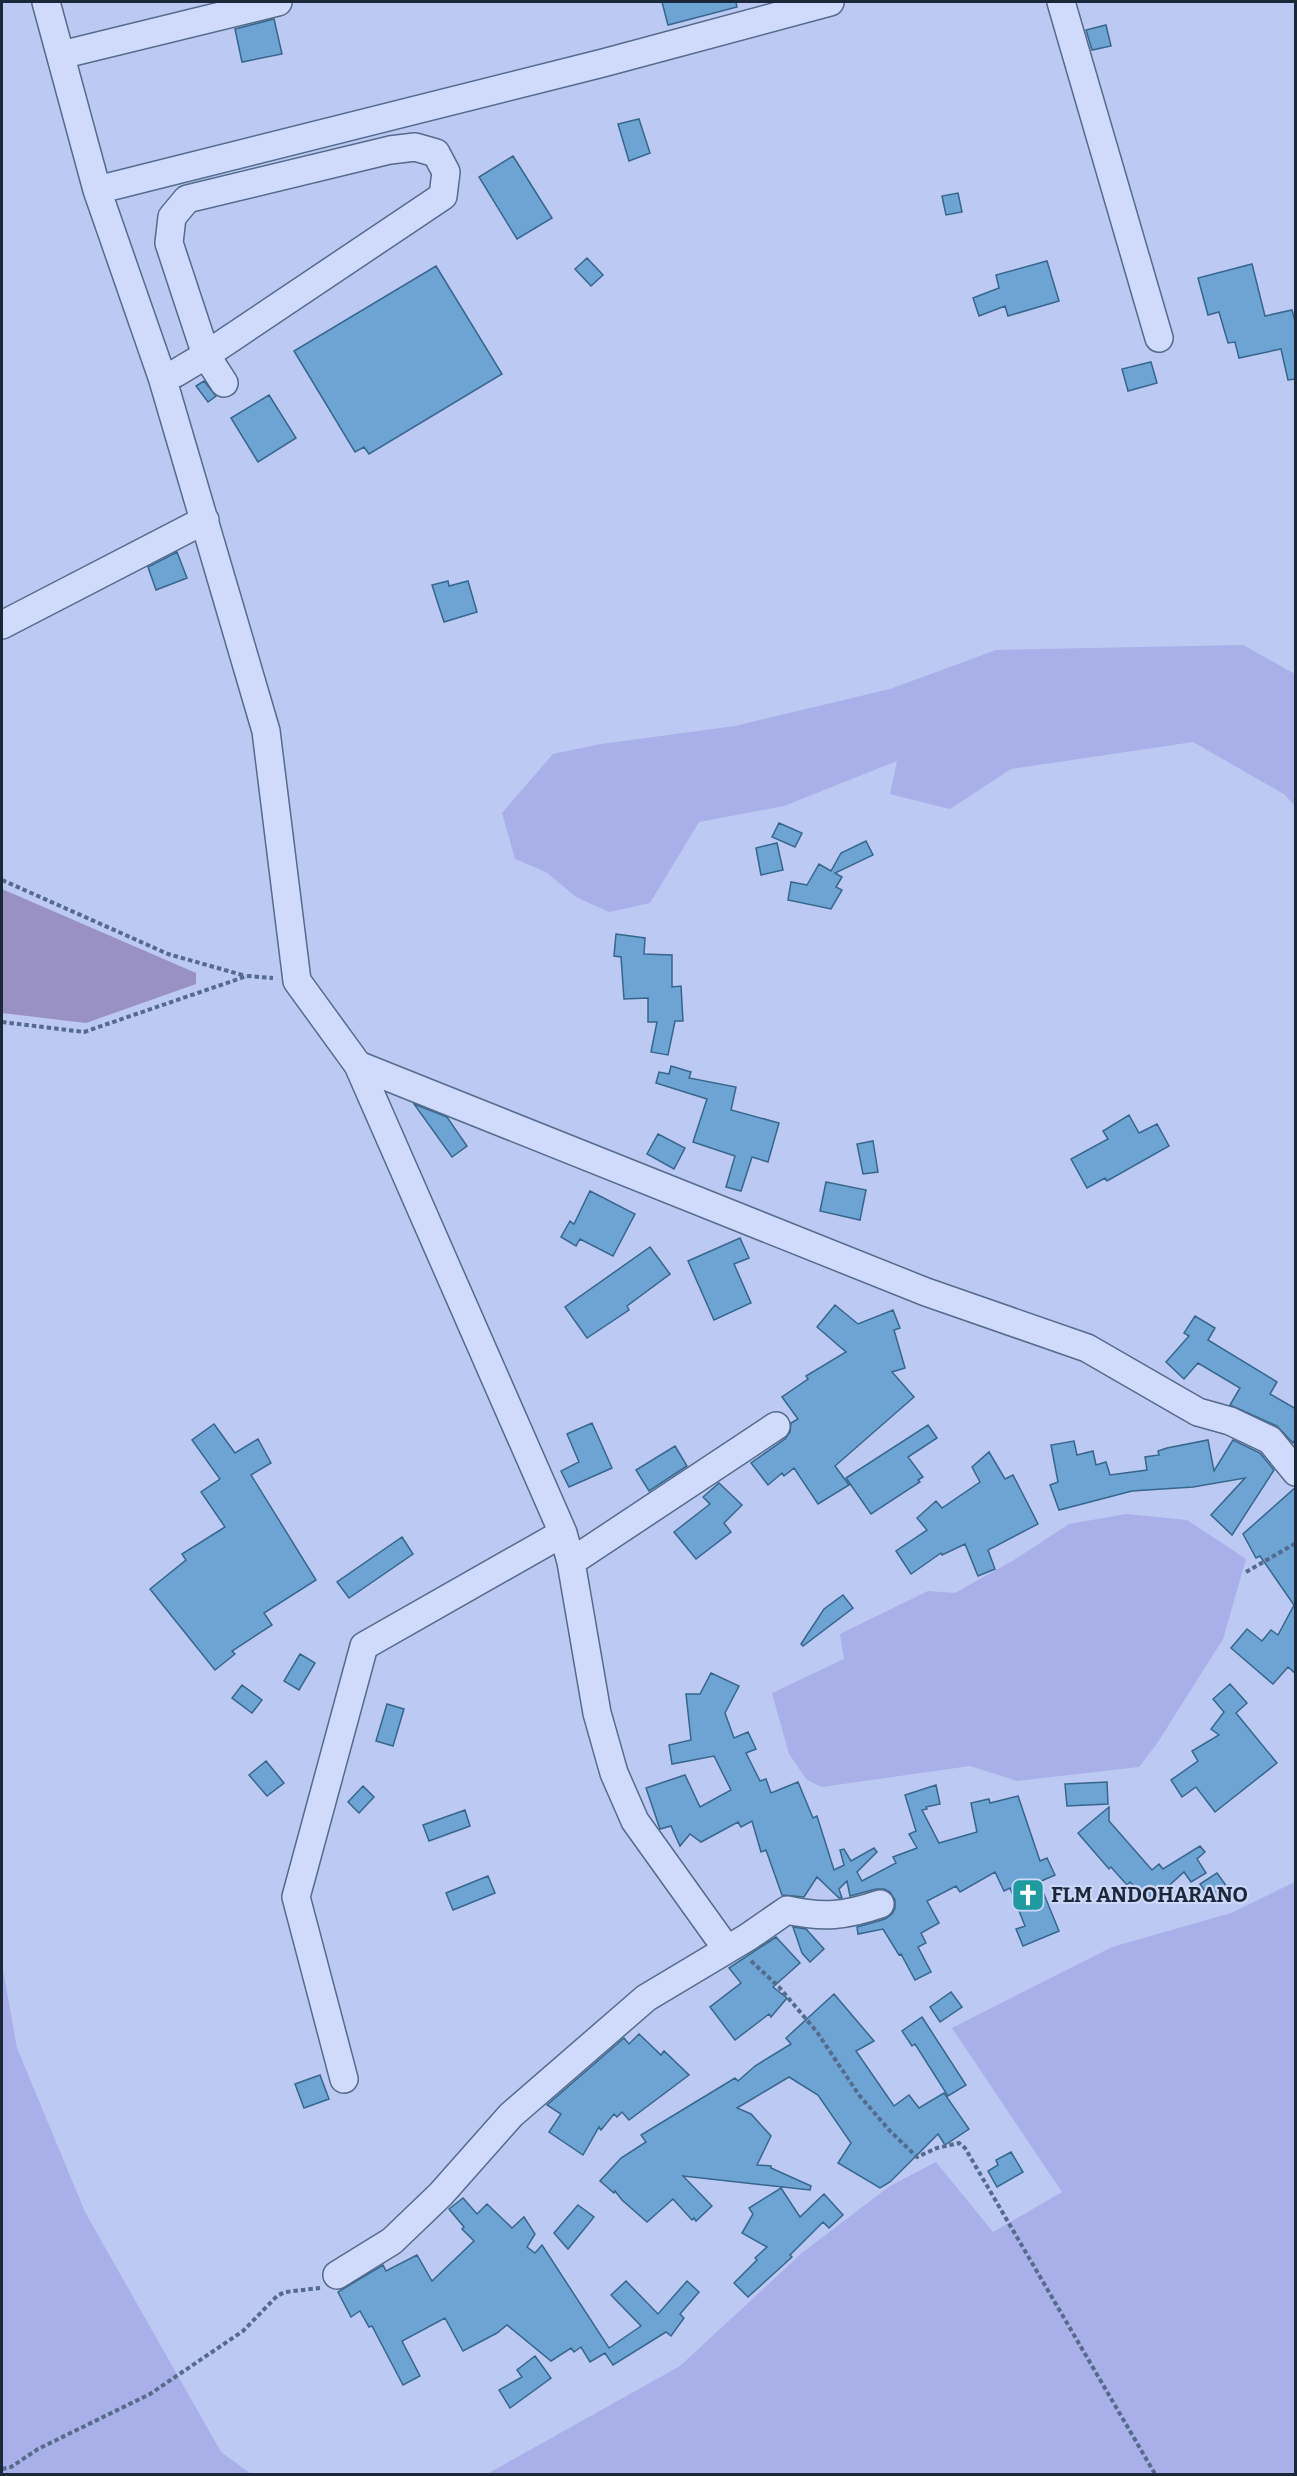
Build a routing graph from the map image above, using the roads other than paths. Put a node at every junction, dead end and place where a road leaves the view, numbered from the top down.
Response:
1 (46, 2) edge
2 (278, 2) edge
3 (830, 2) edge
4 (1061, 2) edge
5 (61, 56) junction
6 (97, 190) junction
7 (1159, 338) dead end
8 (206, 355) junction
9 (162, 378) junction
10 (224, 383) dead end
11 (205, 520) junction
12 (2, 625) edge
13 (358, 1065) junction
14 (776, 1426) dead end
15 (1296, 1472) edge
16 (563, 1533) junction
17 (571, 1562) junction
18 (880, 1904) dead end
19 (726, 1948) junction
20 (344, 2079) dead end
21 (337, 2275) road end

1 - 5 street
2 - 5 street
3 - 6 street
4 - 7 street
5 - 6 street
6 - 9 street
8 - 8 street
8 - 9 street
8 - 10 street
9 - 11 street
11 - 12 street
11 - 13 street
13 - 15 street
13 - 16 street
14 - 17 street
16 - 17 street
16 - 20 street
17 - 19 street
18 - 19 street
19 - 21 street

